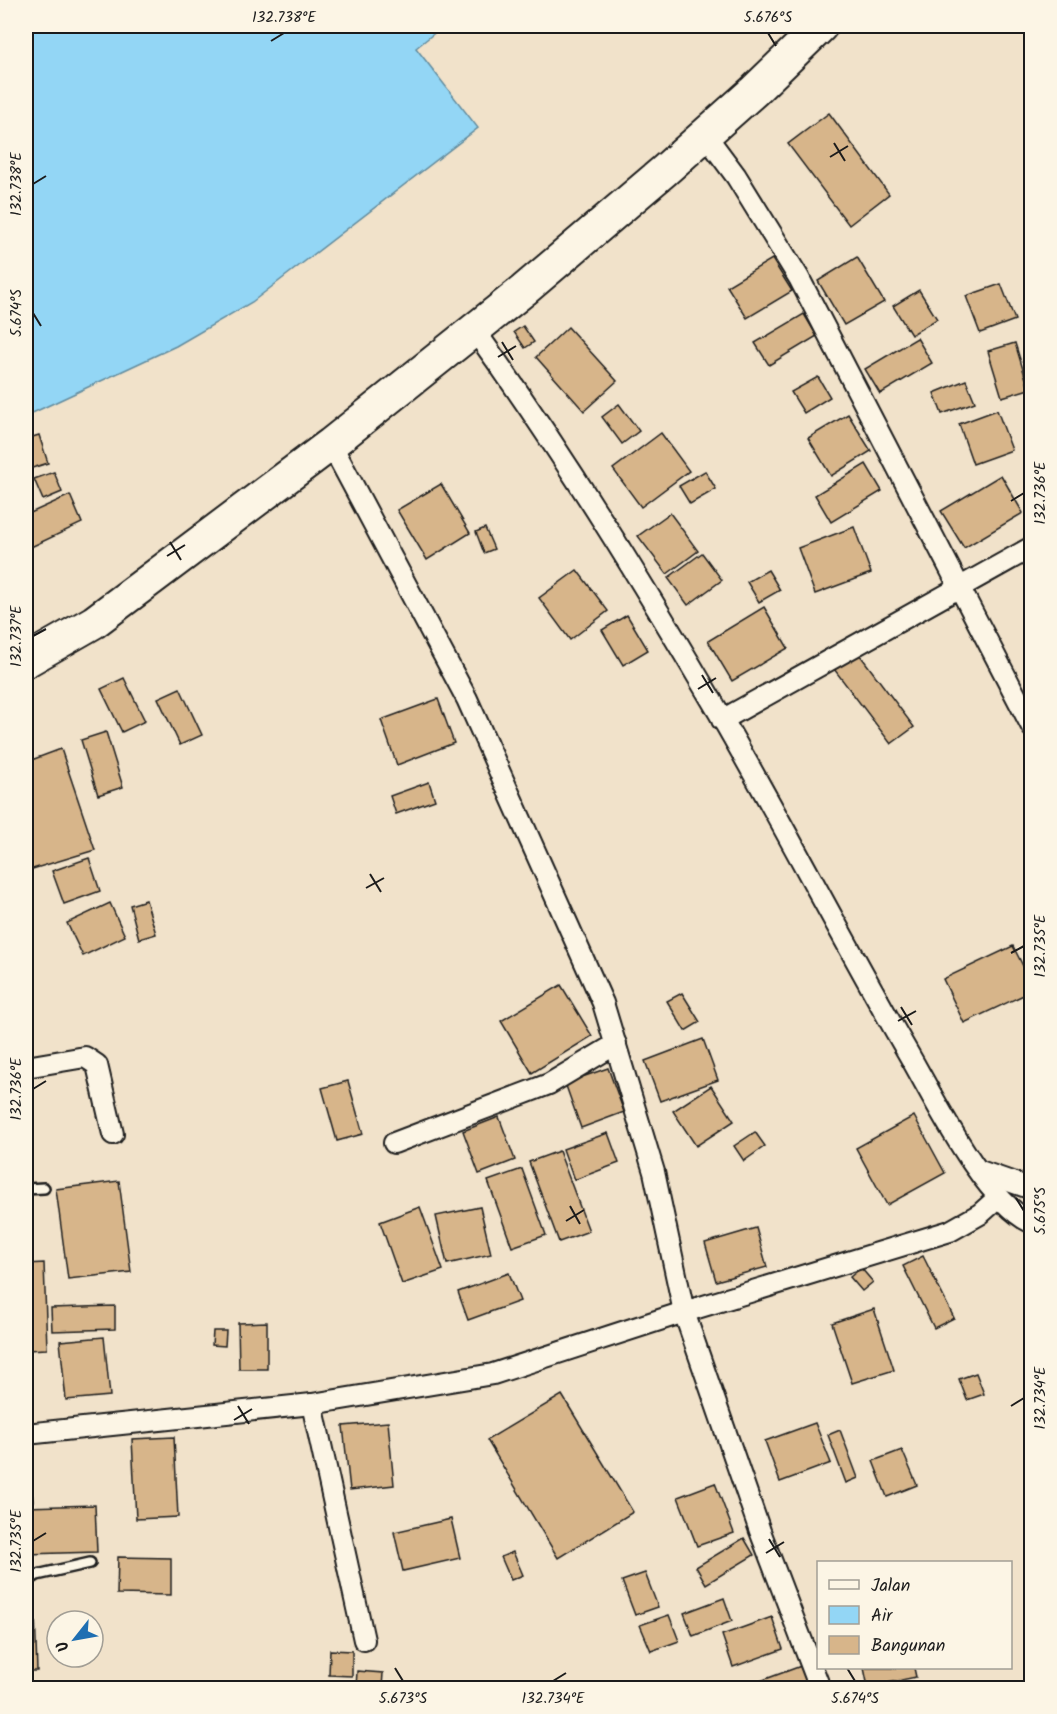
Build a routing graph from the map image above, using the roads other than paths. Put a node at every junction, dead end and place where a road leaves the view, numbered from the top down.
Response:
1 (821, 26) edge
2 (704, 133) junction
3 (473, 328) junction
4 (331, 444) junction
5 (1032, 547) edge
6 (959, 587) junction
7 (26, 661) edge
8 (723, 720) junction
9 (1032, 727) edge
10 (616, 1044) junction
11 (26, 1067) edge
12 (113, 1134) dead end
13 (394, 1143) dead end
14 (980, 1171) junction
15 (44, 1188) dead end
16 (26, 1189) edge
17 (1032, 1189) edge
18 (998, 1198) junction
19 (1032, 1223) edge
20 (684, 1312) junction
21 (312, 1404) junction
22 (26, 1434) edge
23 (90, 1563) dead end
24 (26, 1582) edge
25 (364, 1640) dead end
26 (820, 1689) edge

1 - 2 highway
2 - 3 highway
2 - 6 street
3 - 4 highway
3 - 8 street
4 - 7 highway
4 - 10 street
5 - 6 street
6 - 8 street
6 - 9 street
8 - 14 street
10 - 13 street
10 - 20 street
11 - 12 street
14 - 17 street
14 - 18 street
15 - 16 lane
18 - 19 street
18 - 20 street
20 - 21 street
20 - 26 street
21 - 22 street
21 - 25 street
23 - 24 lane

